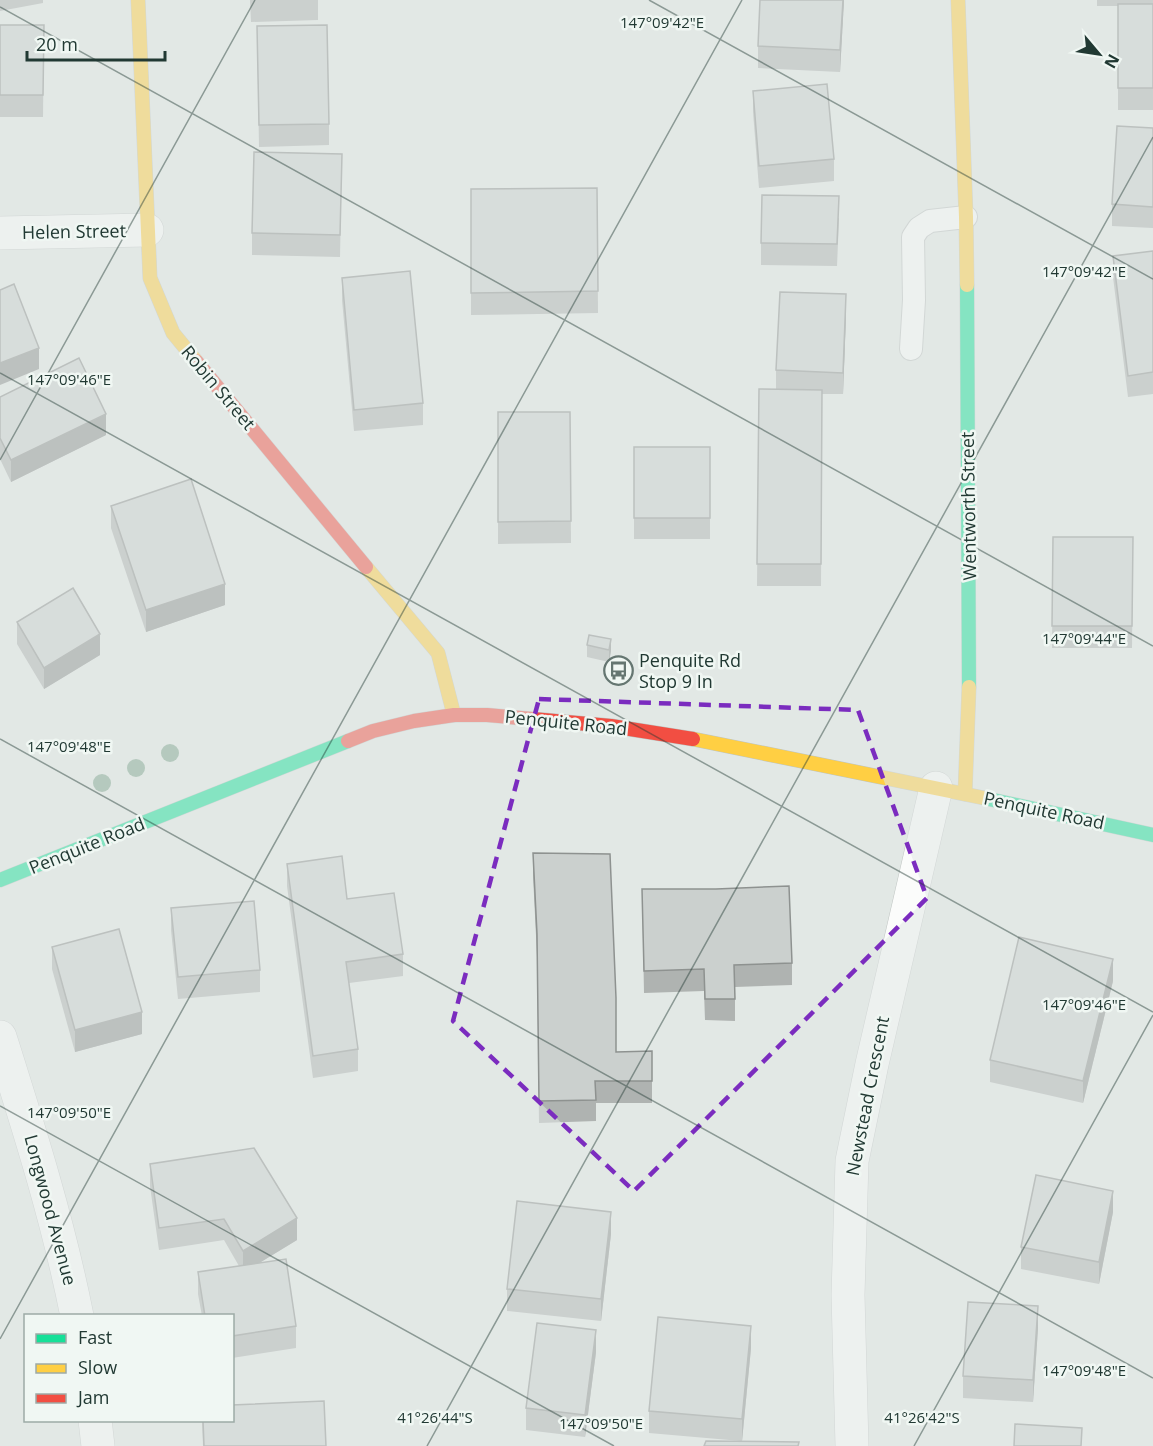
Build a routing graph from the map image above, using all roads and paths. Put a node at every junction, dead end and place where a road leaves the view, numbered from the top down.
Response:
1 (138, 0) edge
2 (958, 0) edge
3 (966, 218) junction
4 (147, 230) junction
5 (0, 233) edge
6 (911, 348) dead end
7 (454, 715) junction
8 (951, 791) junction
9 (1153, 835) edge
10 (0, 880) edge
11 (0, 1036) edge
12 (77, 1314) edge
13 (95, 1422) edge
14 (98, 1446) edge
15 (852, 1446) edge

1 - 4 street, Robin Street
2 - 3 street, Wentworth Street
3 - 6 lane
3 - 8 street, Wentworth Street
4 - 5 street, Helen Street
4 - 7 street, Robin Street
7 - 8 street, Penquite Road
7 - 10 street, Penquite Road
8 - 9 street, Penquite Road
8 - 15 street, Newstead Crescent
11 - 12 street, Longwood Avenue
13 - 14 street

